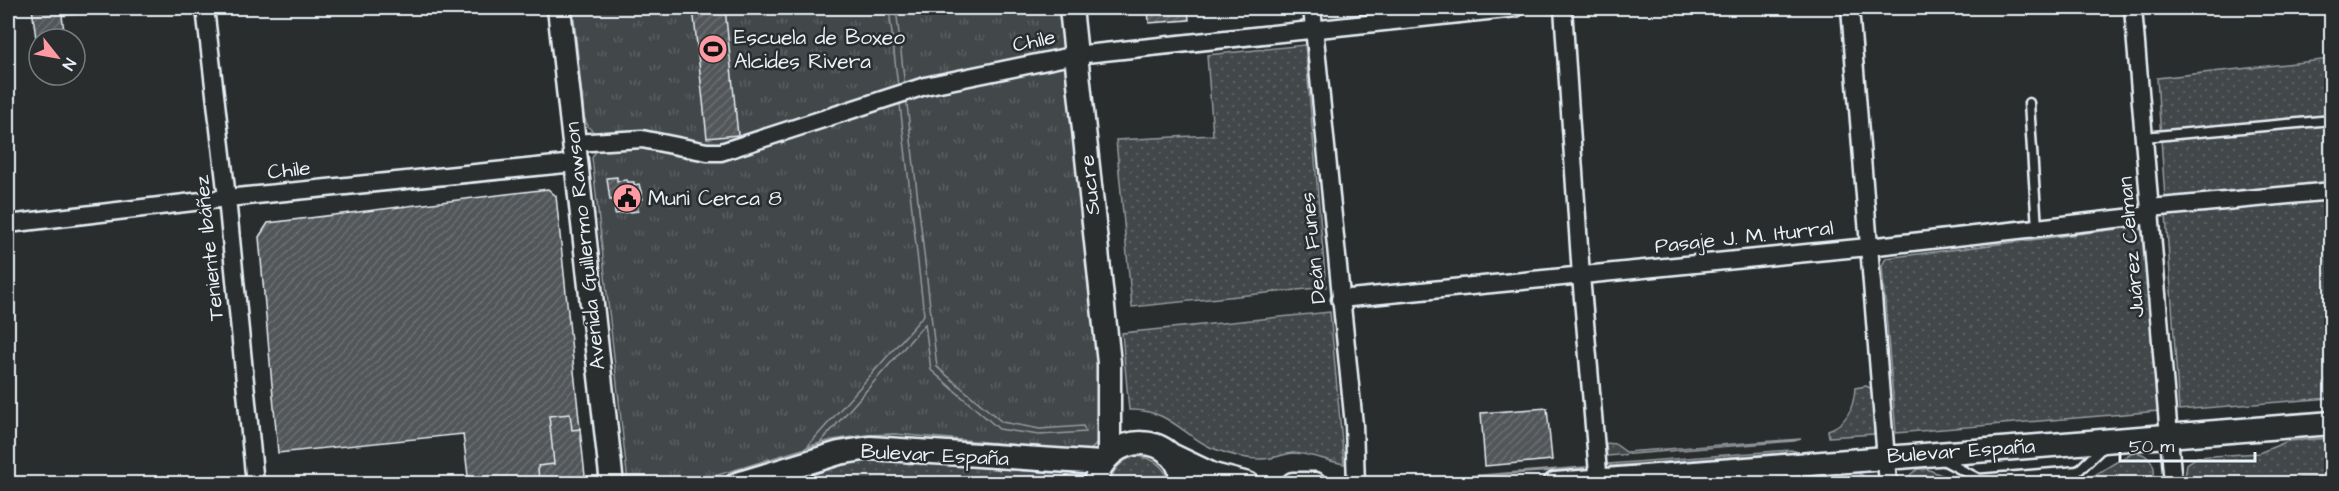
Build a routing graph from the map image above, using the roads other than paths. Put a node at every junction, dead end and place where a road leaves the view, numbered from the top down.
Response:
1 (205, 8) edge
2 (559, 8) edge
3 (1071, 8) edge
4 (1312, 8) edge
5 (1516, 8) edge
6 (1563, 8) edge
7 (1850, 8) edge
8 (2133, 8) edge
9 (1315, 30) junction
10 (1076, 55) junction
11 (2029, 103) dead end
12 (2331, 120) edge
13 (2144, 137) junction
14 (574, 153) junction
15 (2331, 191) edge
16 (227, 198) junction
17 (2150, 212) junction
18 (8, 224) edge
19 (2037, 228) junction
20 (1868, 247) junction
21 (1581, 276) junction
22 (1340, 299) junction
23 (1109, 363) junction
24 (2331, 423) edge
25 (2170, 436) junction
26 (1144, 442) junction
27 (1169, 454) junction
28 (1886, 457) junction
29 (1102, 467) edge
30 (1599, 482) edge
31 (255, 483) edge
32 (612, 483) edge
33 (737, 483) edge
34 (1182, 483) edge
35 (1248, 483) edge
36 (1293, 483) edge
37 (1315, 483) edge
38 (1356, 483) edge
39 (1555, 483) edge
40 (1888, 483) edge
41 (2173, 483) edge

1 - 16 street, Teniente Ibáñez
2 - 14 main road, Avenida Guillermo Rawson
3 - 10 main road, Sucre
4 - 9 street, Deán Funes
5 - 9 street, Chile
6 - 21 street
7 - 20 street
8 - 13 street, Juárez Celman
9 - 10 street, Chile
9 - 22 street, Deán Funes
10 - 14 street, Chile
10 - 23 main road, Sucre
11 - 19 lane
12 - 13 lane
13 - 17 street, Juárez Celman
14 - 16 street, Chile
14 - 32 main road, Avenida Guillermo Rawson
15 - 17 street, Pasaje J. M. Iturral
16 - 18 street, Chile
16 - 31 street, Teniente Ibáñez
17 - 19 street, Pasaje J. M. Iturral
17 - 25 street, Juárez Celman
19 - 20 street, Pasaje J. M. Iturral
20 - 21 street, Pasaje J. M. Iturral
20 - 28 street
21 - 22 street, Pasaje J. M. Iturral
21 - 30 street
22 - 38 street, Deán Funes
23 - 26 main road, Sucre
23 - 29 main road, Sucre
24 - 25 main road, Bulevar España
25 - 28 main road, Bulevar España
25 - 41 street, Juárez Celman
26 - 27 main road
26 - 29 main road
27 - 34 main road
27 - 35 main road
28 - 30 main road, Bulevar España
28 - 40 street
29 - 33 main road, Bulevar España
30 - 39 main road, Bulevar España
36 - 37 main road

